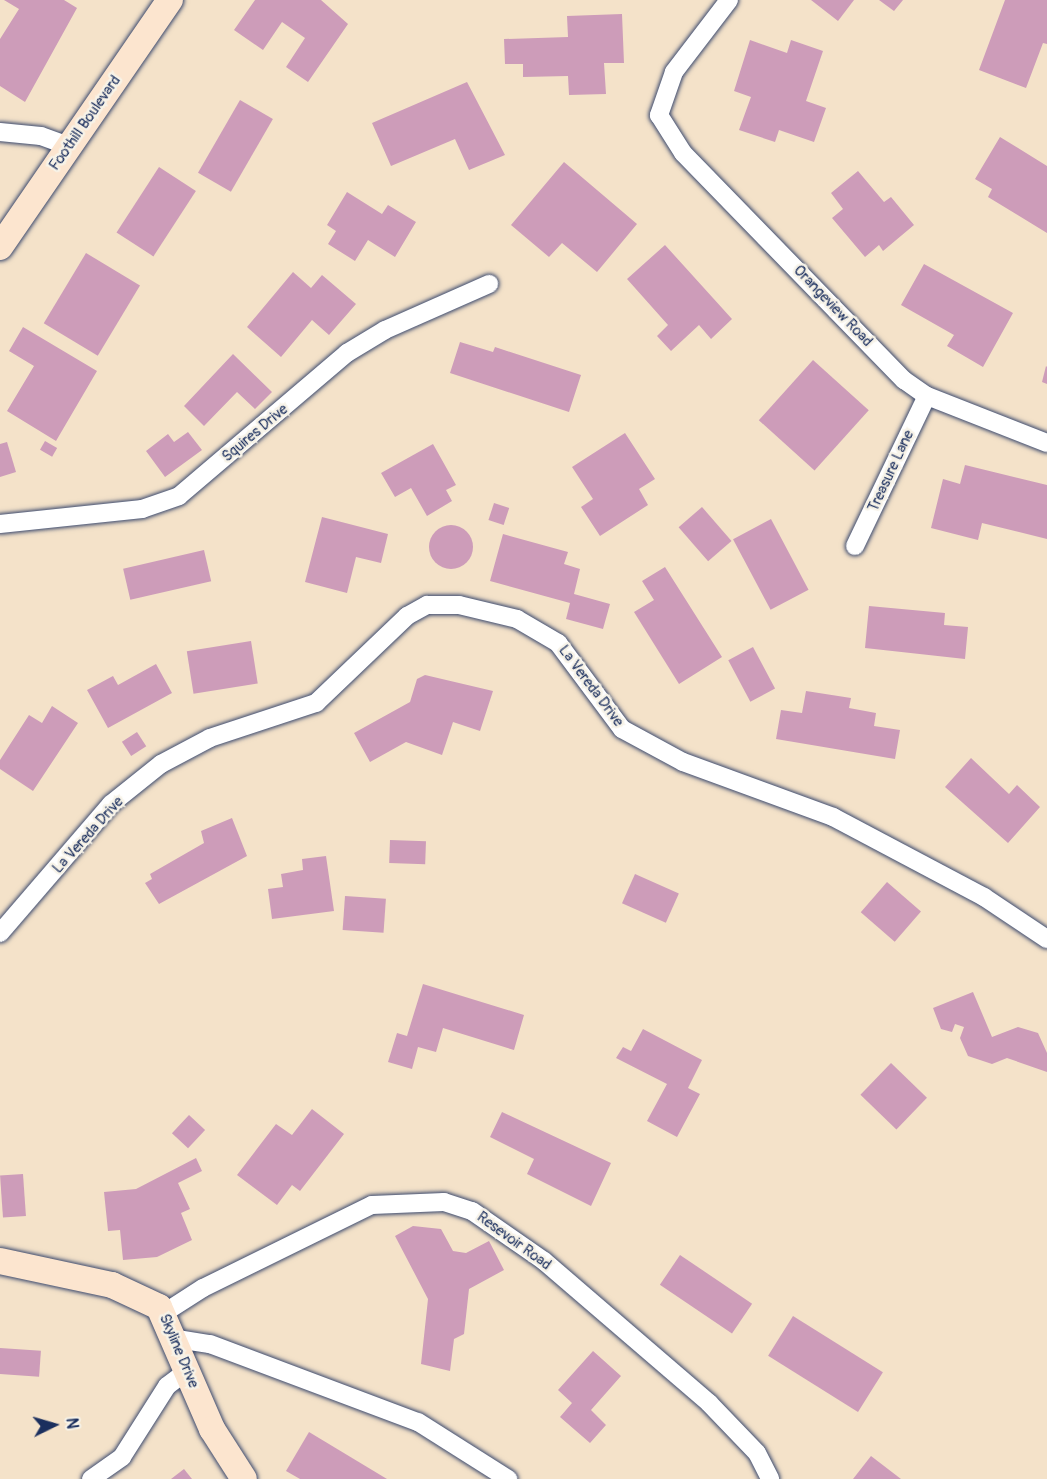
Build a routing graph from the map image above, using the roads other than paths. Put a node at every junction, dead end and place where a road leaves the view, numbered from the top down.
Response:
1 (170, 0) edge
2 (729, 0) edge
3 (0, 132) edge
4 (69, 146) junction
5 (0, 247) edge
6 (489, 284) dead end
7 (927, 396) junction
8 (1047, 442) edge
9 (0, 524) edge
10 (855, 546) dead end
11 (0, 933) edge
12 (1047, 939) edge
13 (0, 1261) edge
14 (164, 1313) junction
15 (177, 1339) junction
16 (188, 1370) junction
17 (91, 1479) edge
18 (244, 1479) edge
19 (508, 1479) edge
20 (770, 1479) edge

1 - 4 street, Foothill Boulevard
2 - 7 street, Orangeview Road
3 - 4 street
4 - 5 street, Foothill Boulevard
6 - 9 street, Squires Drive
7 - 8 street, Orangeview Road
7 - 10 street, Treasure Lane
11 - 12 street, La Vereda Drive
13 - 14 street, Skyline Drive
14 - 15 street, Skyline Drive
14 - 20 street, Resevoir Road
15 - 16 street, Skyline Drive
15 - 19 street
16 - 17 street
16 - 18 street, Skyline Drive

